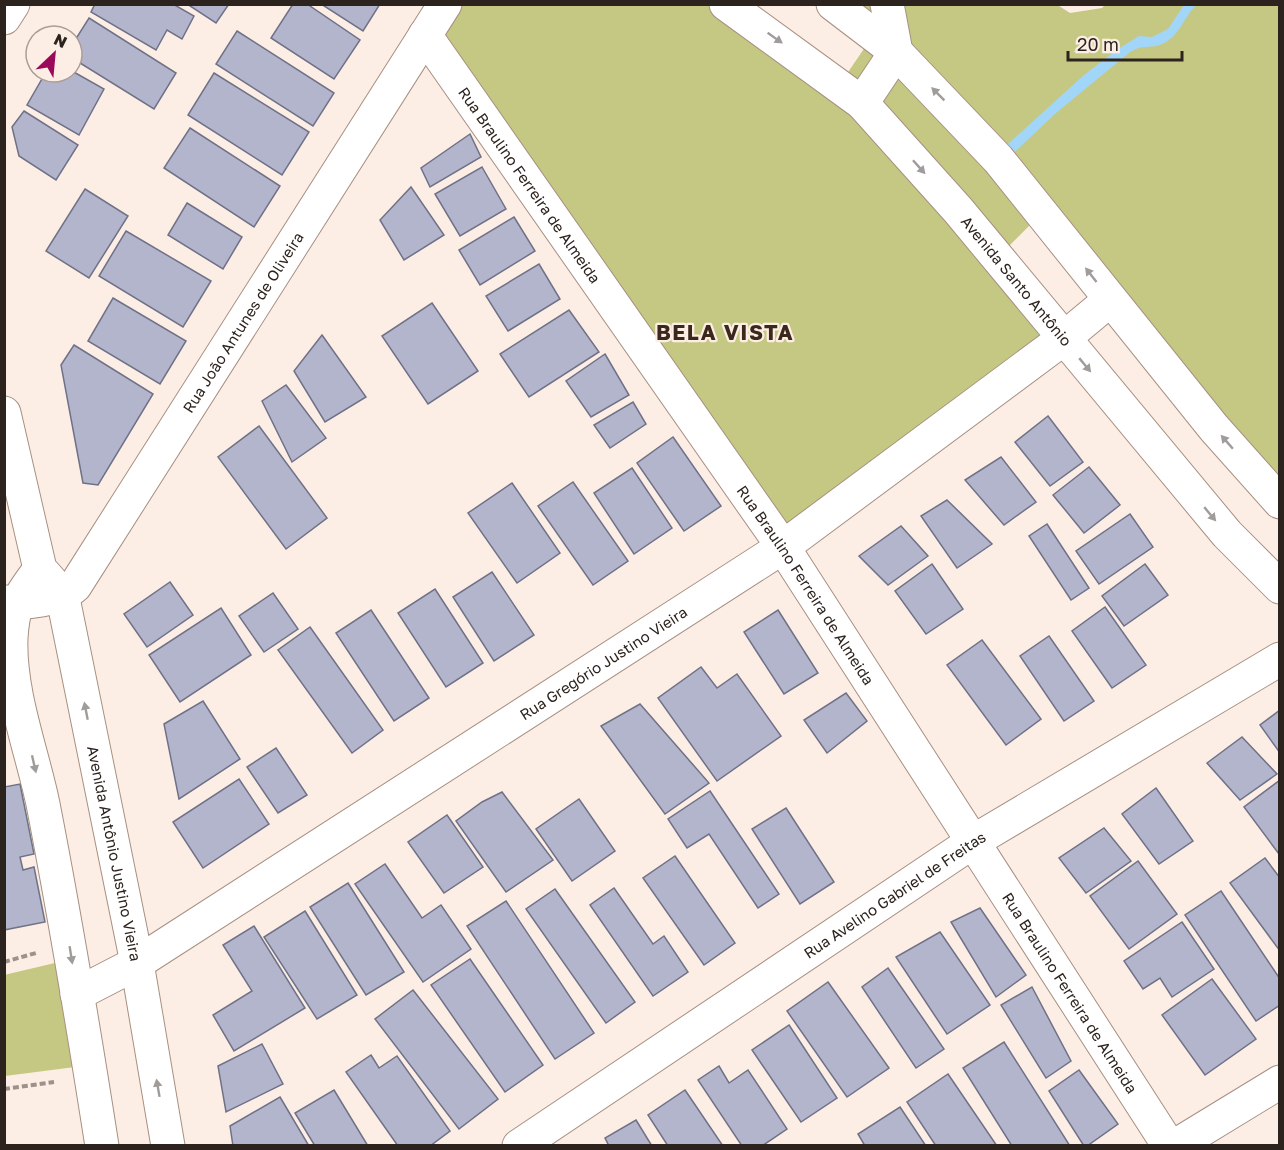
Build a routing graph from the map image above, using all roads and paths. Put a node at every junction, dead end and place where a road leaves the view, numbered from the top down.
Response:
1 (13, 4) edge
2 (445, 4) edge
3 (726, 4) edge
4 (833, 4) edge
5 (887, 4) edge
6 (4, 18) edge
7 (425, 35) junction
8 (897, 52) junction
9 (862, 103) junction
10 (1110, 300) junction
11 (1062, 339) junction
12 (4, 413) edge
13 (1280, 502) edge
14 (783, 547) junction
15 (40, 569) junction
16 (1280, 587) edge
17 (62, 594) junction
18 (10, 602) edge
19 (1280, 659) edge
20 (974, 842) junction
21 (137, 963) junction
22 (78, 994) junction
23 (91, 1076) junction
24 (1280, 1082) edge
25 (4, 1089) edge
26 (102, 1146) edge
27 (168, 1146) edge
28 (519, 1146) edge
29 (1169, 1146) edge
30 (1175, 1146) edge

1 - 6 street
2 - 7 street, Rua João Antunes de Oliveira
3 -> 9 street, Avenida Santo Antônio
4 - 8 street
5 - 8 street
7 - 14 street, Rua Braulino Ferreira de Almeida
7 - 17 street, Rua João Antunes de Oliveira
8 - 9 street
10 -> 8 street
9 -> 11 street, Avenida Santo Antônio
10 - 11 street, Rua Gregório Justino Vieira
13 -> 10 street
11 - 14 street, Rua Gregório Justino Vieira
11 -> 16 street, Avenida Santo Antônio
12 - 15 street, Avenida Antônio Justino Vieira
14 - 20 street, Rua Braulino Ferreira de Almeida
14 - 21 street, Rua Gregório Justino Vieira
15 - 17 street, Avenida Antônio Justino Vieira
15 - 18 street
17 - 18 street
21 -> 17 street, Avenida Antônio Justino Vieira
18 -> 22 street
19 - 20 street, Rua Avelino Gabriel de Freitas
20 - 28 street, Rua Avelino Gabriel de Freitas
20 - 29 street, Rua Braulino Ferreira de Almeida
21 - 22 street, Rua Gregório Justino Vieira
27 -> 21 street, Avenida Antônio Justino Vieira
22 - 23 street
23 - 25 path
23 - 26 street
24 - 30 street

